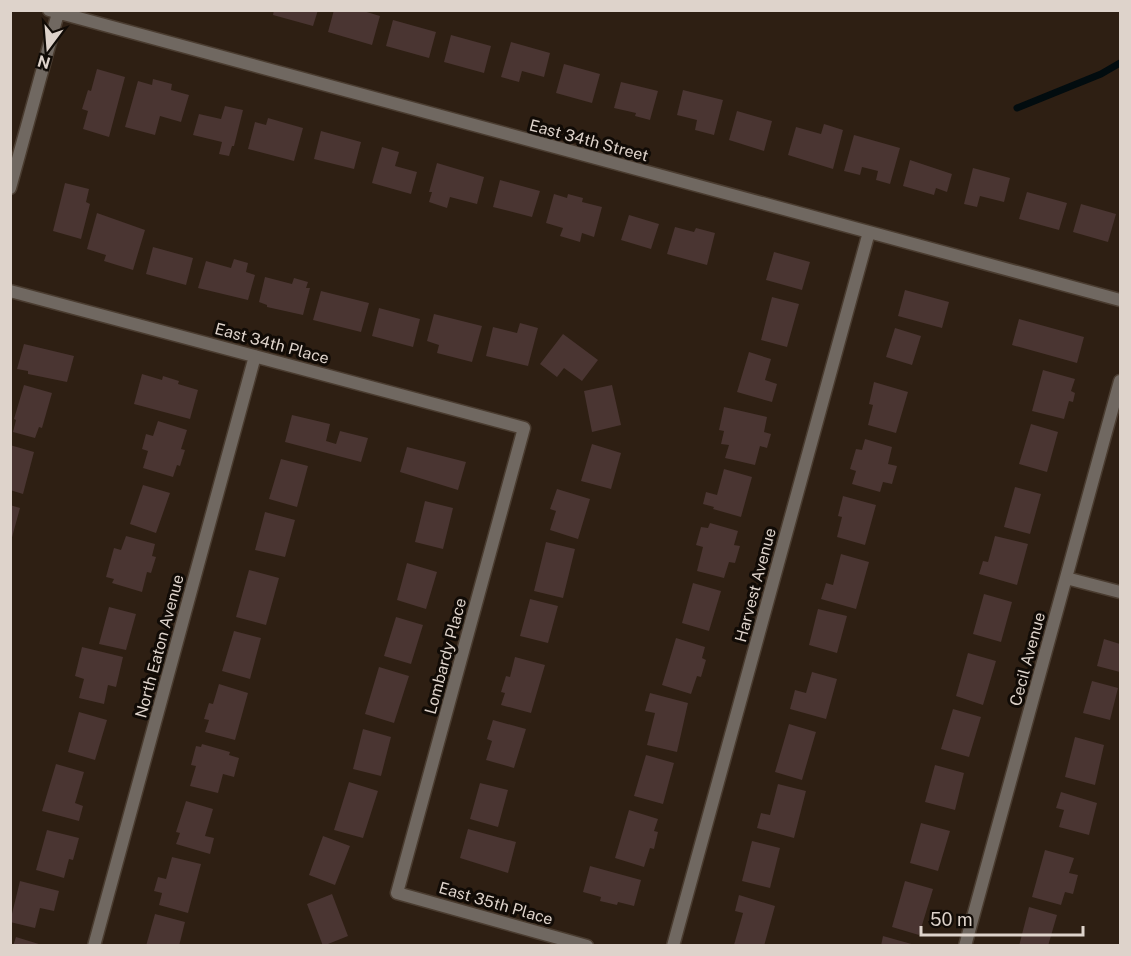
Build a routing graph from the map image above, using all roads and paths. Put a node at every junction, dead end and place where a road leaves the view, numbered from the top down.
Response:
1 (53, 12) edge
2 (10, 188) edge
3 (869, 232) junction
4 (10, 291) edge
5 (1120, 300) edge
6 (255, 356) junction
7 (1120, 381) edge
8 (524, 428) joint
9 (1066, 578) junction
10 (1120, 592) edge
11 (397, 893) joint
12 (94, 945) edge
13 (586, 945) edge
14 (673, 945) edge
15 (965, 945) edge

1 - 2 street
1 - 3 street, East 34th Street
3 - 5 street, East 34th Street
3 - 14 street, Harvest Avenue
4 - 6 street, East 34th Place
6 - 8 street, East 34th Place
6 - 12 street, North Eaton Avenue
7 - 9 street, Cecil Avenue
8 - 11 street, Lombardy Place
9 - 10 street
9 - 15 street, Cecil Avenue
11 - 13 street, East 35th Place

